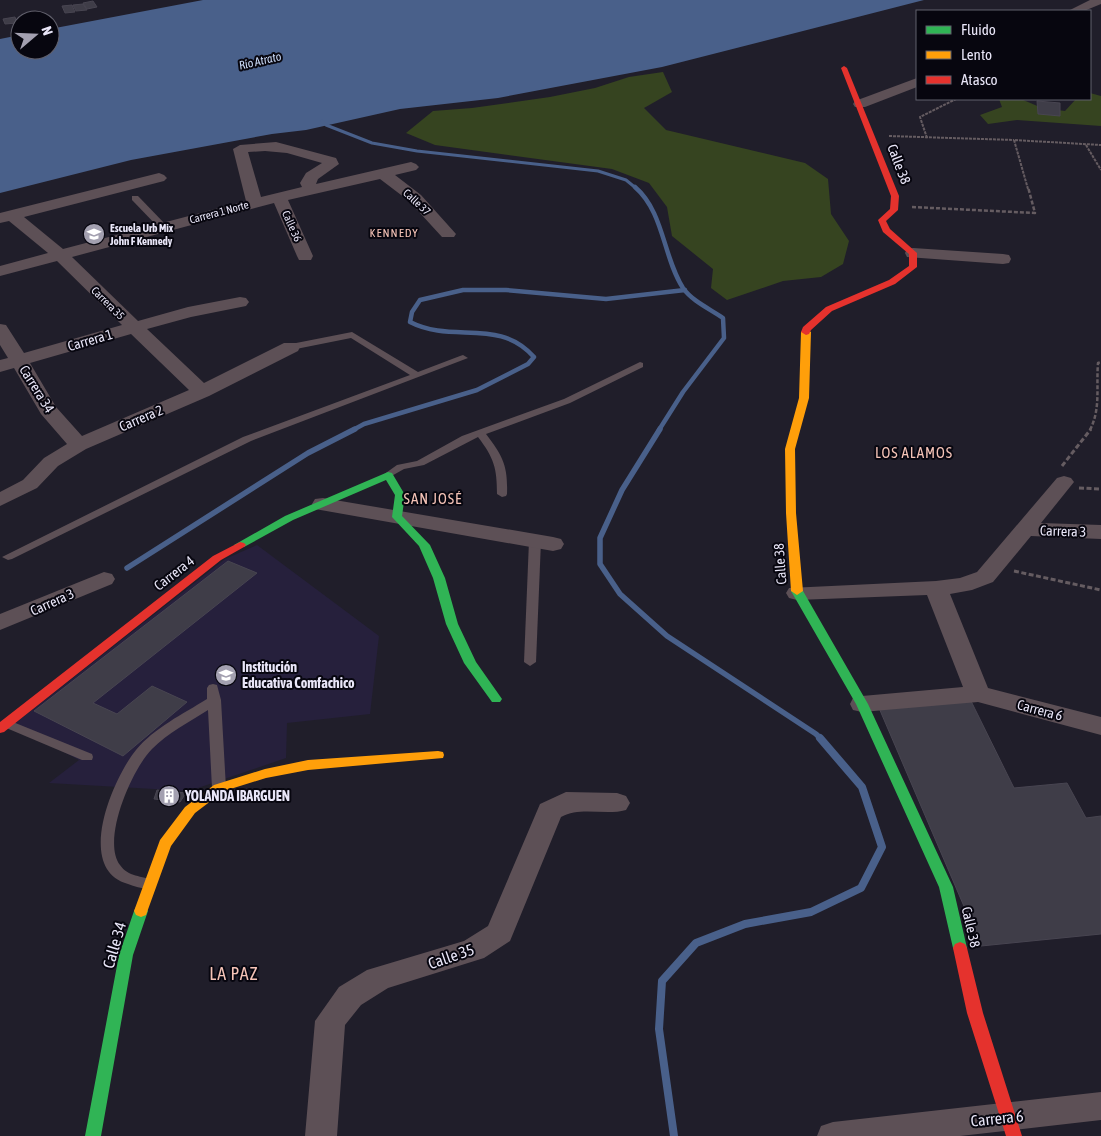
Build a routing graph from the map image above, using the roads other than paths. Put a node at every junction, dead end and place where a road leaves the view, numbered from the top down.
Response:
1 (1100, 0) edge
2 (1076, 10) edge
3 (844, 68) dead end
4 (916, 82) edge
5 (860, 104) junction
6 (411, 168) dead end
7 (383, 174) junction
8 (159, 178) dead end
9 (311, 190) junction
10 (279, 197) junction
11 (135, 198) dead end
12 (255, 203) junction
13 (6, 216) edge
14 (163, 227) junction
15 (448, 234) dead end
16 (913, 253) junction
17 (60, 255) junction
18 (305, 256) dead end
19 (1003, 259) dead end
20 (0, 271) edge
21 (240, 302) dead end
22 (133, 327) junction
23 (0, 329) edge
24 (290, 347) joint
25 (463, 358) dead end
26 (19, 361) junction
27 (0, 366) edge
28 (640, 366) dead end
29 (417, 375) junction
30 (202, 392) junction
31 (480, 433) junction
32 (78, 445) junction
33 (388, 475) junction
34 (1064, 482) road end
35 (502, 494) dead end
36 (0, 500) edge
37 (323, 504) junction
38 (397, 517) junction
39 (1025, 530) junction
40 (1101, 532) edge
41 (544, 542) joint
42 (8, 557) dead end
43 (104, 579) dead end
44 (936, 588) junction
45 (797, 593) junction
46 (0, 623) edge
47 (530, 662) dead end
48 (978, 694) junction
49 (496, 699) dead end
50 (862, 704) junction
51 (4, 726) edge
52 (1101, 726) edge
53 (438, 755) dead end
54 (87, 757) dead end
55 (219, 788) junction
56 (617, 803) dead end
57 (151, 884) junction
58 (1101, 1106) edge
59 (1011, 1126) edge
60 (93, 1136) edge
61 (320, 1136) edge
62 (833, 1136) edge

1 - 2 street
3 - 5 street, Calle 38
4 - 5 street
5 - 16 street, Calle 38
6 - 7 street, Carrera 1 Norte
7 - 9 street, Carrera 1 Norte
7 - 15 street, Calle 37
8 - 13 street
9 - 10 street, Carrera 1 Norte
9 - 12 street
10 - 12 street, Carrera 1 Norte
10 - 18 street, Calle 36
11 - 14 lane
12 - 14 street, Carrera 1 Norte
13 - 17 street, Carrera 35
14 - 17 street, Carrera 1 Norte
16 - 19 street
16 - 45 street, Calle 38
17 - 20 street, Carrera 1 Norte
17 - 22 street, Carrera 35
21 - 22 street, Carrera 1
22 - 26 street, Carrera 1
22 - 30 street, Carrera 35
23 - 26 street, Carrera 34
24 - 29 lane
24 - 30 street, Carrera 2
25 - 29 lane
26 - 27 street, Carrera 1
26 - 32 street, Carrera 34
28 - 31 lane
29 - 42 lane
30 - 32 street, Carrera 2
31 - 33 lane
31 - 35 lane
32 - 36 street, Carrera 2
33 - 37 street, Carrera 4
33 - 38 street
34 - 39 street
37 - 38 street
37 - 51 street, Carrera 4
38 - 41 street
38 - 49 street
39 - 40 street, Carrera 3
39 - 44 street
41 - 47 lane
43 - 46 street, Carrera 3
44 - 45 street
44 - 48 street
45 - 50 street, Calle 38
48 - 50 street, Carrera 6
48 - 52 street, Carrera 6
50 - 59 street, Calle 38
51 - 54 lane
53 - 55 street
55 - 57 street, Calle 34
55 - 57 lane
56 - 61 street, Calle 35
57 - 60 street, Calle 34
58 - 59 street, Carrera 6
59 - 62 street, Carrera 6

